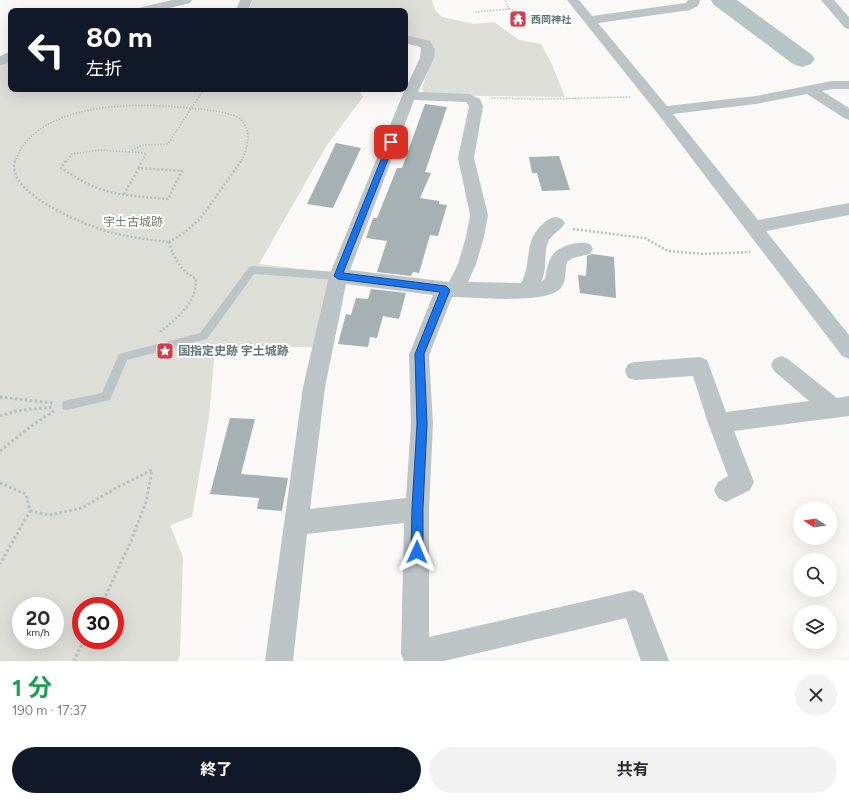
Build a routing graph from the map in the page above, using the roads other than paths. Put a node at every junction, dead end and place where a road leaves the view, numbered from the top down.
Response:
1 (186, 0) edge
2 (573, 0) edge
3 (694, 0) edge
4 (827, 0) edge
5 (154, 8) edge
6 (590, 20) junction
7 (849, 26) edge
8 (408, 40) edge
9 (832, 85) junction
10 (849, 85) edge
11 (809, 89) junction
12 (410, 96) junction
13 (849, 103) edge
14 (663, 111) junction
15 (849, 115) edge
16 (849, 209) edge
17 (754, 227) junction
18 (550, 228) road end
19 (584, 249) dead end
20 (338, 276) junction
21 (450, 290) junction
22 (526, 291) junction
23 (849, 350) edge
24 (781, 365) dead end
25 (635, 371) dead end
26 (67, 405) road end
27 (841, 407) edge
28 (719, 423) junction
29 (726, 490) dead end
30 (418, 508) junction
31 (296, 523) junction
32 (415, 658) edge
33 (279, 661) edge
34 (655, 661) edge

1 - 5 street
2 - 6 street
3 - 6 street
4 - 7 street
6 - 14 street
8 - 12 street
9 - 10 street
9 - 11 street
9 - 13 street
11 - 14 street
11 - 15 street
12 - 20 street
12 - 21 street
14 - 17 street
16 - 17 street
17 - 23 street
18 - 22 street
19 - 22 street
20 - 21 street
20 - 26 lane
20 - 31 street
21 - 22 street
21 - 30 street
24 - 27 street
25 - 28 street
27 - 28 street
28 - 29 street
30 - 31 street
30 - 32 street
31 - 33 street
32 - 34 street

